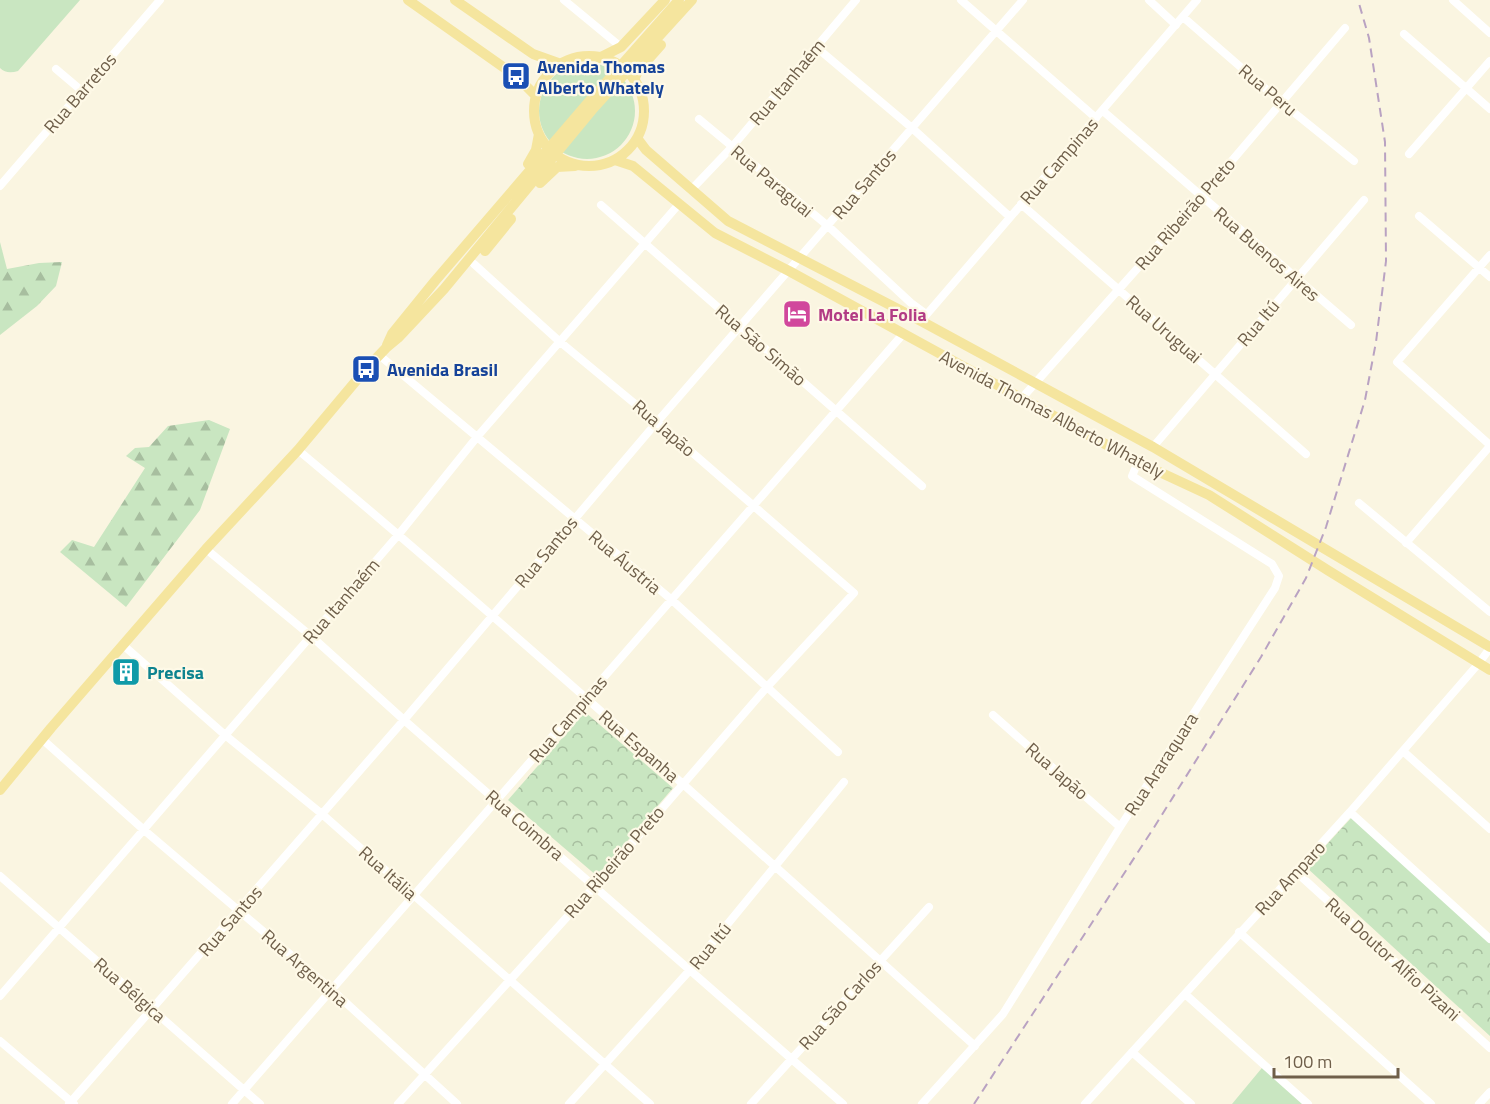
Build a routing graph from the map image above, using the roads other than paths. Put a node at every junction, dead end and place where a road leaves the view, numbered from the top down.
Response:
1 (160, 0) edge
2 (408, 0) edge
3 (455, 0) edge
4 (564, 0) edge
5 (665, 0) edge
6 (679, 0) edge
7 (692, 0) edge
8 (699, 0) edge
9 (856, 0) edge
10 (961, 0) edge
11 (1023, 0) edge
12 (1149, 0) edge
13 (1197, 0) edge
14 (1453, 0) edge
15 (1183, 17) junction
16 (1176, 25) junction
17 (1345, 28) dead end
18 (998, 30) junction
19 (1490, 33) edge
20 (1404, 34) dead end
21 (816, 47) junction
22 (621, 48) junction
23 (600, 57) junction
24 (1490, 61) edge
25 (561, 64) junction
26 (56, 69) dead end
27 (634, 80) junction
28 (1467, 89) junction
29 (82, 91) junction
30 (536, 96) junction
31 (1281, 102) junction
32 (1490, 109) edge
33 (1100, 115) junction
34 (699, 119) dead end
35 (912, 128) junction
36 (539, 134) junction
37 (637, 138) junction
38 (732, 147) junction
39 (1409, 154) dead end
40 (615, 160) junction
41 (1354, 162) dead end
42 (584, 166) junction
43 (0, 186) edge
44 (692, 190) junction
45 (1201, 197) junction
46 (1364, 200) dead end
47 (679, 204) junction
48 (1021, 204) junction
49 (601, 205) dead end
50 (1419, 216) dead end
51 (1010, 217) junction
52 (828, 226) junction
53 (487, 229) junction
54 (645, 244) junction
55 (1490, 255) edge
56 (801, 258) junction
57 (474, 264) junction
58 (1479, 268) junction
59 (789, 271) junction
60 (1490, 277) edge
61 (1296, 279) junction
62 (435, 281) junction
63 (444, 289) junction
64 (1119, 290) junction
65 (923, 318) junction
66 (1351, 325) dead end
67 (741, 326) junction
68 (903, 334) junction
69 (560, 341) junction
70 (382, 351) junction
71 (1215, 374) junction
72 (1035, 382) junction
73 (1022, 398) junction
74 (836, 412) junction
75 (657, 422) junction
76 (477, 437) junction
77 (1490, 446) edge
78 (1153, 447) junction
79 (298, 450) junction
80 (1306, 454) dead end
81 (1138, 462) junction
82 (922, 486) dead end
83 (1359, 503) dead end
84 (754, 506) junction
85 (574, 519) junction
86 (399, 534) junction
87 (1406, 543) junction
88 (207, 549) junction
89 (854, 593) joint
90 (672, 600) junction
91 (1490, 612) edge
92 (492, 617) junction
93 (311, 636) junction
94 (123, 645) junction
95 (1490, 647) edge
96 (1479, 663) junction
97 (1490, 670) edge
98 (767, 687) junction
99 (586, 699) junction
100 (993, 715) dead end
101 (404, 720) junction
102 (225, 735) junction
103 (42, 739) junction
104 (838, 752) dead end
105 (1404, 752) junction
106 (844, 782) dead end
107 (682, 784) junction
108 (0, 790) edge
109 (497, 801) junction
110 (1350, 812) junction
111 (322, 814) junction
112 (1120, 827) junction
113 (1490, 829) edge
114 (144, 830) junction
115 (775, 865) junction
116 (1296, 871) junction
117 (0, 876) edge
118 (595, 886) junction
119 (414, 896) junction
120 (929, 907) dead end
121 (239, 910) junction
122 (59, 928) junction
123 (1239, 932) junction
124 (1490, 939) edge
125 (880, 961) junction
126 (690, 970) junction
127 (510, 981) junction
128 (332, 990) junction
129 (1185, 994) junction
130 (0, 996) edge
131 (153, 1010) junction
132 (0, 1041) edge
133 (975, 1046) junction
134 (1490, 1048) edge
135 (1132, 1052) junction
136 (792, 1059) junction
137 (604, 1064) junction
138 (424, 1074) junction
139 (244, 1090) junction
140 (1490, 1092) edge
141 (71, 1103) edge
142 (232, 1104) edge
143 (260, 1104) edge
144 (398, 1104) edge
145 (458, 1104) edge
146 (570, 1104) edge
147 (650, 1104) edge
148 (751, 1104) edge
149 (843, 1104) edge
150 (922, 1104) edge
151 (1085, 1104) edge
152 (1191, 1104) edge
153 (1308, 1104) edge
154 (1431, 1104) edge
155 (1479, 1104) edge

1 - 29 street, Rua Barretos
2 - 30 main road
3 - 25 main road
4 - 22 street
5 - 22 main road
6 - 53 main road
7 - 53 main road
8 - 27 main road
9 - 21 street, Rua Itanhaém
10 - 18 street, Rua Buenos Aires
11 - 18 street, Rua Santos
12 - 16 street
13 - 15 street, Rua Campinas
14 - 19 street
15 - 16 street, Rua Campinas
15 - 31 street, Rua Peru
16 - 33 street, Rua Campinas
17 - 31 street, Rua Ribeirão Preto
18 - 33 street, Rua Buenos Aires
18 - 35 street, Rua Santos
20 - 28 street
21 - 35 street
21 - 38 street, Rua Itanhaém
22 - 23 main road
23 - 25 main road
23 - 27 main road
24 - 28 street
25 - 30 main road
26 - 29 street
27 - 37 main road
28 - 32 street
28 - 39 street
29 - 43 street, Rua Barretos
30 - 36 main road
31 - 41 street, Rua Peru
31 - 45 street, Rua Ribeirão Preto
33 - 45 street, Rua Buenos Aires
33 - 48 street, Rua Campinas
34 - 38 street, Rua Paraguai
35 - 51 street
35 - 52 street, Rua Santos
36 - 42 main road
36 - 62 main road
37 - 40 main road
37 - 44 main road, Avenida Thomas Alberto Whately
38 - 44 street, Rua Itanhaém
38 - 52 street, Rua Paraguai
40 - 42 main road
40 - 47 main road, Avenida Thomas Alberto Whately
42 - 57 main road
44 - 56 main road, Avenida Thomas Alberto Whately
45 - 61 street, Rua Buenos Aires
45 - 64 street, Rua Ribeirão Preto
46 - 61 street, Rua Itú
47 - 54 street, Rua Itanhaém
47 - 59 main road, Avenida Thomas Alberto Whately
48 - 51 street, Rua Campinas
48 - 64 street, Rua Uruguai
49 - 54 street, Rua São Simão
50 - 58 street
51 - 65 street, Rua Campinas
52 - 56 street, Rua Santos
52 - 65 street, Rua Paraguai
53 - 62 main road
53 - 63 main road
54 - 67 street, Rua São Simão
54 - 69 street, Rua Itanhaém
55 - 58 street
56 - 59 street, Rua Santos
56 - 65 main road, Avenida Thomas Alberto Whately
57 - 63 main road
57 - 69 street, Rua Japão
58 - 60 street
58 - 77 street
59 - 67 street, Rua Santos
59 - 68 main road, Avenida Thomas Alberto Whately
61 - 66 street, Rua Buenos Aires
61 - 71 street, Rua Itú
62 - 70 main road
63 - 70 main road
64 - 71 street, Rua Uruguai
64 - 72 street, Rua Ribeirão Preto
65 - 72 main road, Avenida Thomas Alberto Whately
67 - 74 street, Rua São Simão
67 - 75 street, Rua Santos
68 - 73 main road, Avenida Thomas Alberto Whately
68 - 74 street, Rua Campinas
69 - 75 street, Rua Japão
69 - 76 street, Rua Itanhaém
70 - 76 street, Rua Áustria
70 - 79 main road
71 - 78 street, Rua Itú
71 - 80 street, Rua Uruguai
72 - 73 street, Rua Ribeirão Preto
72 - 78 main road, Avenida Thomas Alberto Whately
73 - 81 main road, Avenida Thomas Alberto Whately
74 - 82 street, Rua São Simão
74 - 84 street, Rua Campinas
75 - 84 street, Rua Japão
75 - 85 street, Rua Santos
76 - 85 street, Rua Áustria
76 - 86 street, Rua Itanhaém
77 - 87 street
78 - 95 main road, Avenida Thomas Alberto Whately
79 - 86 street, Rua Espanha
79 - 88 main road
81 - 96 main road, Avenida Thomas Alberto Whately
81 - 112 street, Rua Araraquara
83 - 87 street
84 - 89 street, Rua Japão
84 - 90 street, Rua Campinas
85 - 90 street, Rua Áustria
85 - 92 street, Rua Santos
86 - 92 street, Rua Espanha
86 - 93 street, Rua Itanhaém
87 - 91 street
88 - 93 street, Rua Coimbra
88 - 94 main road
89 - 98 street, Rua Ribeirão Preto
90 - 98 street, Rua Áustria
90 - 99 street, Rua Campinas
92 - 99 street, Rua Espanha
92 - 101 street, Rua Santos
93 - 101 street, Rua Coimbra
93 - 102 street, Rua Itanhaém
94 - 102 street, Rua Itália
94 - 103 main road
95 - 96 street, Rua Amparo
96 - 97 main road, Avenida Thomas Alberto Whately
96 - 105 street, Rua Amparo
98 - 104 street, Rua Áustria
98 - 107 street, Rua Ribeirão Preto
99 - 107 street, Rua Espanha
99 - 109 street, Rua Campinas
100 - 112 street, Rua Japão
101 - 109 street, Rua Coimbra
101 - 111 street, Rua Santos
102 - 111 street, Rua Itália
102 - 114 street, Rua Itanhaém
103 - 108 main road
103 - 114 street, Rua Argentina
105 - 110 street, Rua Amparo
105 - 113 street
106 - 115 street, Rua Itú
107 - 115 street, Rua Espanha
107 - 118 street, Rua Ribeirão Preto
109 - 118 street, Rua Coimbra
109 - 119 street, Rua Campinas
110 - 116 street, Rua Amparo
110 - 124 street
111 - 119 street, Rua Itália
111 - 121 street, Rua Santos
112 - 133 street, Rua Araraquara
114 - 121 street, Rua Argentina
114 - 122 street, Rua Itanhaém
115 - 125 street, Rua Espanha
115 - 126 street, Rua Itú
116 - 123 street, Rua Amparo
116 - 134 street, Rua Doutor Alfio Pizani
117 - 122 street, Rua Bélgica
118 - 126 street, Rua Coimbra
118 - 127 street, Rua Ribeirão Preto
119 - 127 street, Rua Itália
119 - 128 street, Rua Campinas
120 - 125 street, Rua São Carlos
121 - 128 street, Rua Argentina
121 - 131 street, Rua Santos
122 - 130 street, Rua Itanhaém
122 - 131 street, Rua Bélgica
123 - 129 street, Rua Amparo
123 - 154 street
125 - 133 street, Rua Espanha
125 - 136 street, Rua São Carlos
126 - 136 street, Rua Coimbra
126 - 137 street, Rua Itú
127 - 137 street, Rua Itália
127 - 138 street, Rua Ribeirão Preto
128 - 138 street, Rua Argentina
128 - 139 street, Rua Campinas
129 - 135 street, Rua Amparo
129 - 153 street
131 - 139 street, Rua Bélgica
131 - 141 street, Rua Santos
132 - 141 street
133 - 150 street, Rua Araraquara
135 - 151 street, Rua Amparo
135 - 152 street
136 - 148 street, Rua São Carlos
136 - 149 street, Rua Coimbra
137 - 146 street, Rua Itú
137 - 147 street, Rua Itália
138 - 144 street, Rua Ribeirão Preto
138 - 145 street, Rua Argentina
139 - 142 street, Rua Campinas
139 - 143 street, Rua Bélgica
140 - 155 street

